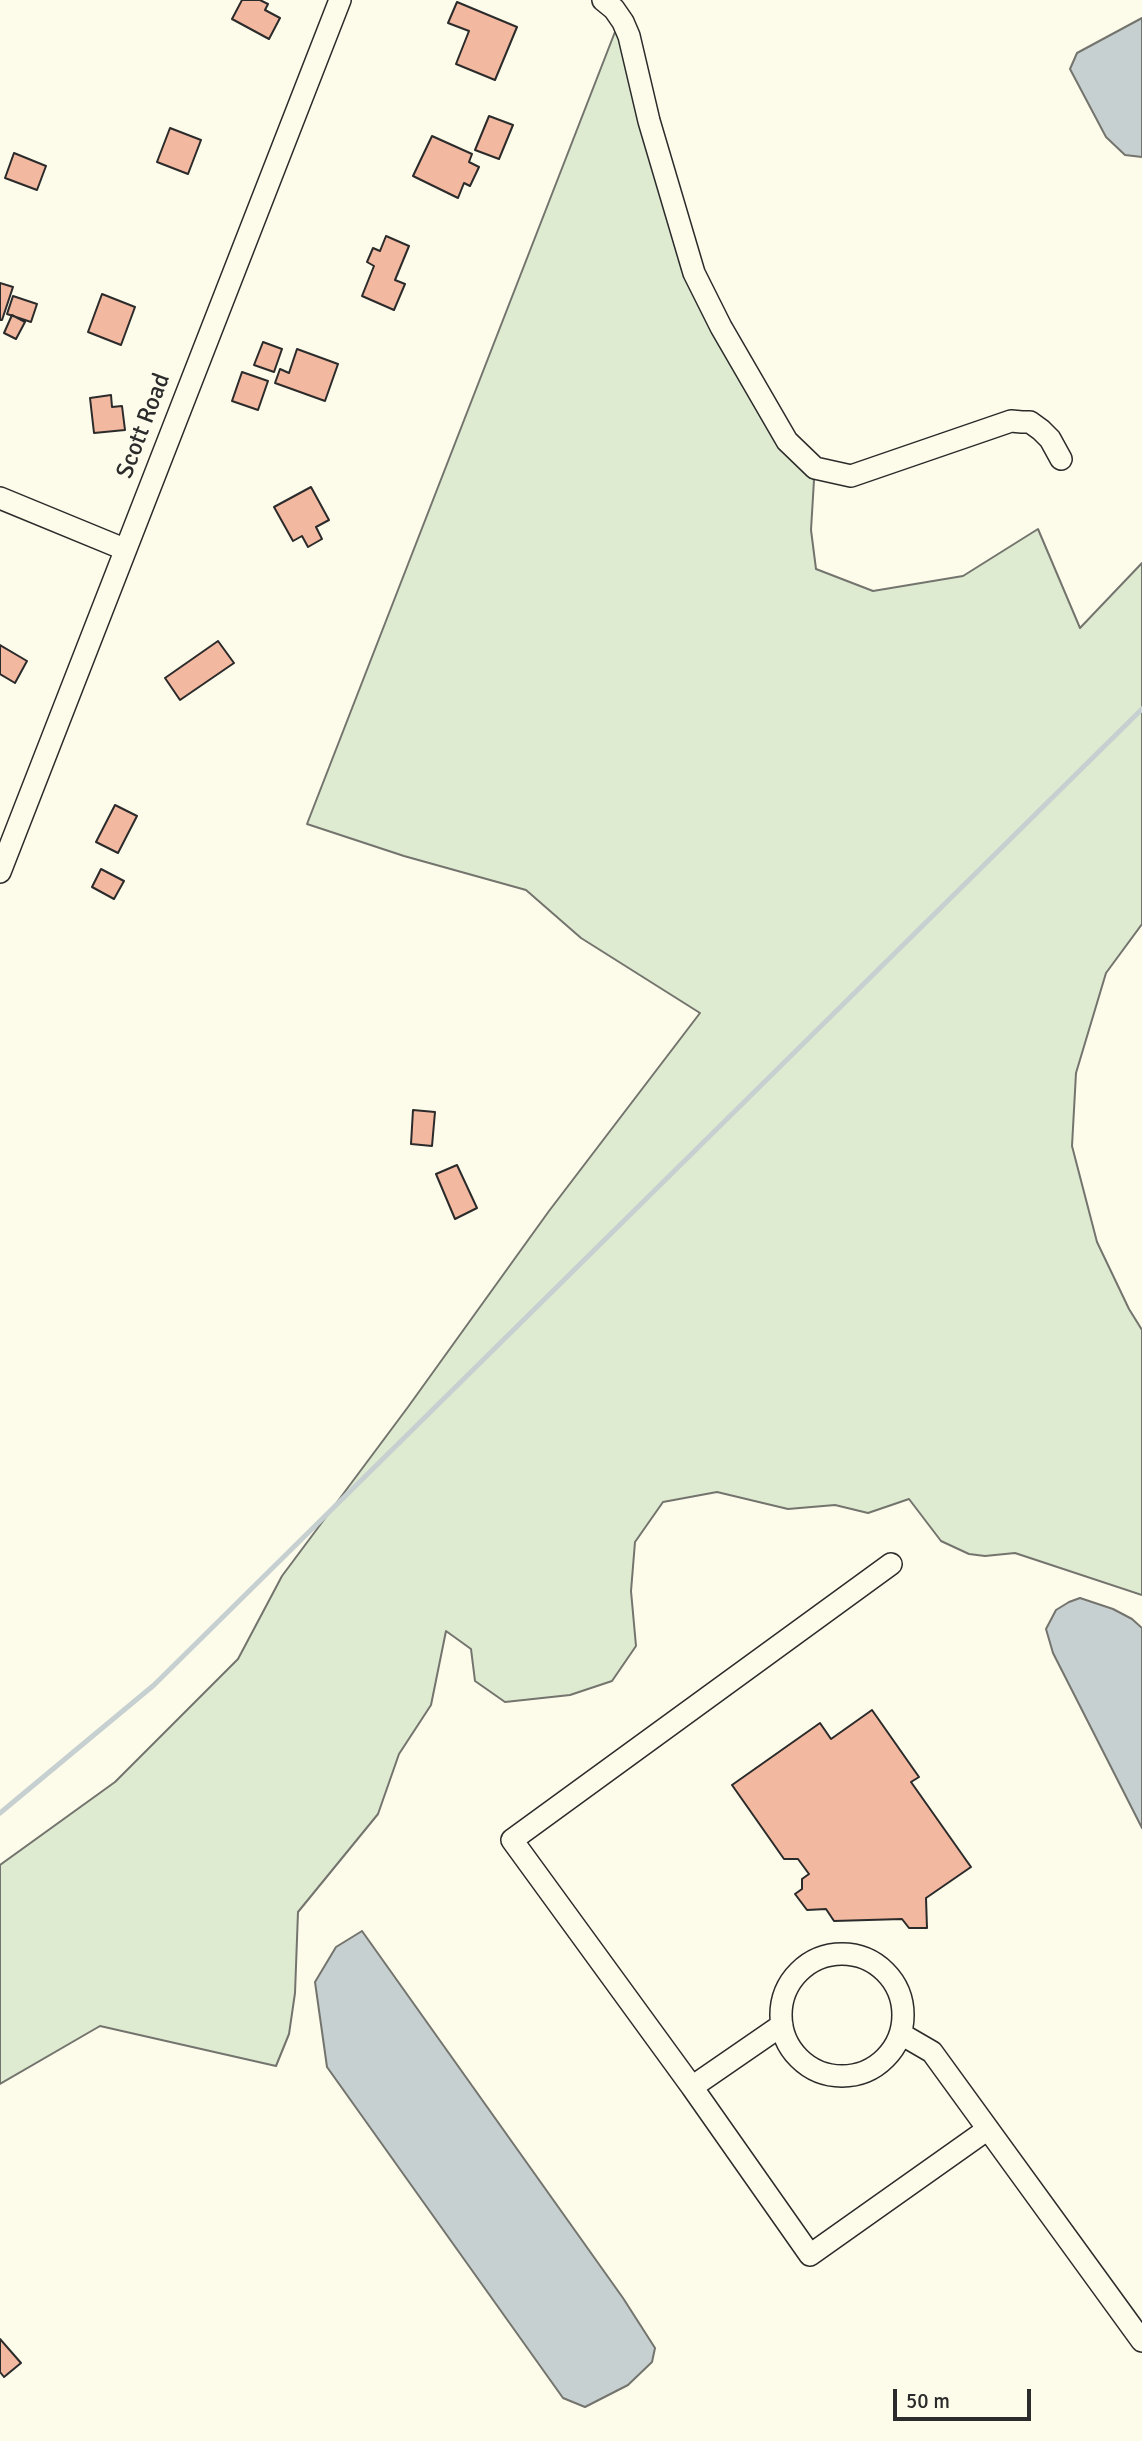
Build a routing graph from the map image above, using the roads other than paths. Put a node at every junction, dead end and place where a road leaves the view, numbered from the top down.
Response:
1 (340, 0) edge
2 (603, 0) edge
3 (1061, 459) dead end
4 (0, 498) edge
5 (124, 549) junction
6 (0, 872) edge
7 (891, 1564) dead end
8 (782, 2025) junction
9 (901, 2034) junction
10 (692, 2087) junction
11 (988, 2129) junction
12 (1142, 2341) edge

1 - 5 street, Scott Road
2 - 3 street
4 - 5 street
5 - 6 street, Scott Road
7 - 10 street
8 - 9 street
8 - 9 street
8 - 10 street
9 - 11 street
10 - 11 street
11 - 12 street

